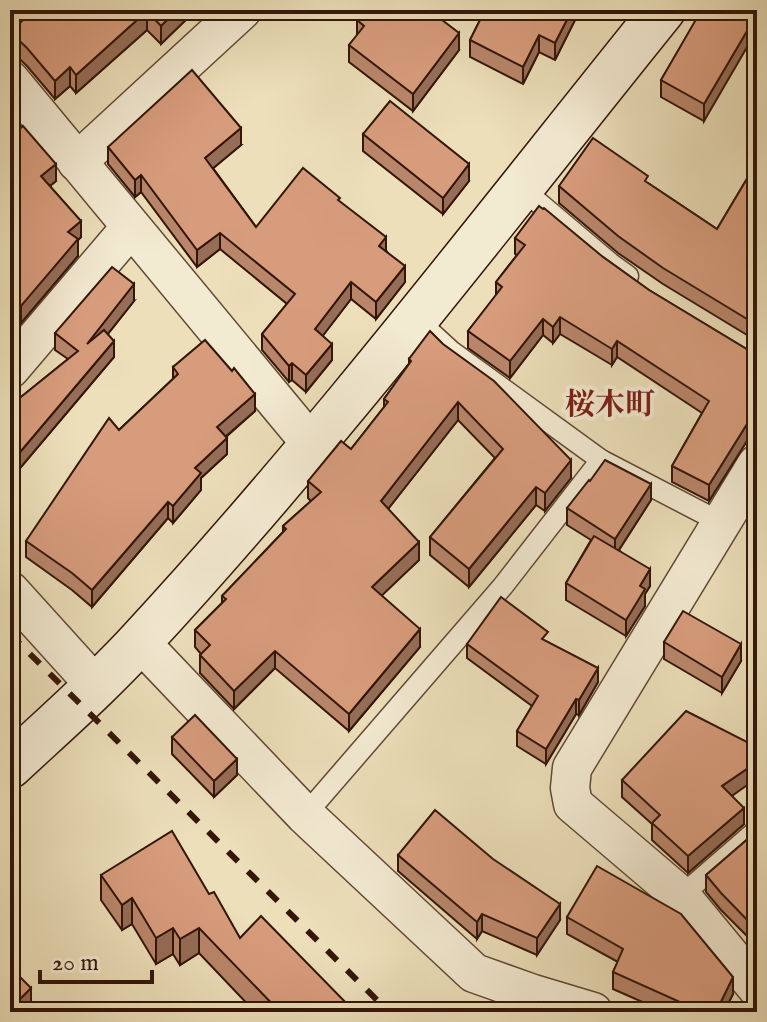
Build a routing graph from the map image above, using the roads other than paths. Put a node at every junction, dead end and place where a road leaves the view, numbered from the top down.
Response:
1 (242, 10) edge
2 (663, 10) edge
3 (10, 80) edge
4 (77, 162) junction
5 (520, 187) junction
6 (131, 227) junction
7 (644, 287) edge
8 (415, 318) junction
9 (10, 369) edge
10 (313, 446) junction
11 (601, 460) junction
12 (757, 464) edge
13 (722, 523) junction
14 (10, 591) edge
15 (140, 642) junction
16 (96, 686) junction
17 (10, 766) edge
18 (305, 815) junction
19 (757, 830) edge
20 (681, 896) junction
21 (757, 988) edge
22 (593, 1012) edge

1 - 4 street
2 - 5 street
3 - 4 street
4 - 6 street
5 - 7 lane
5 - 8 street
6 - 9 street
6 - 10 street
8 - 10 street
8 - 11 lane
10 - 15 street
11 - 13 lane
11 - 18 lane
12 - 13 street
13 - 20 street
14 - 16 street
15 - 16 street
15 - 18 street
16 - 17 street
18 - 22 street
19 - 20 lane
20 - 21 street

